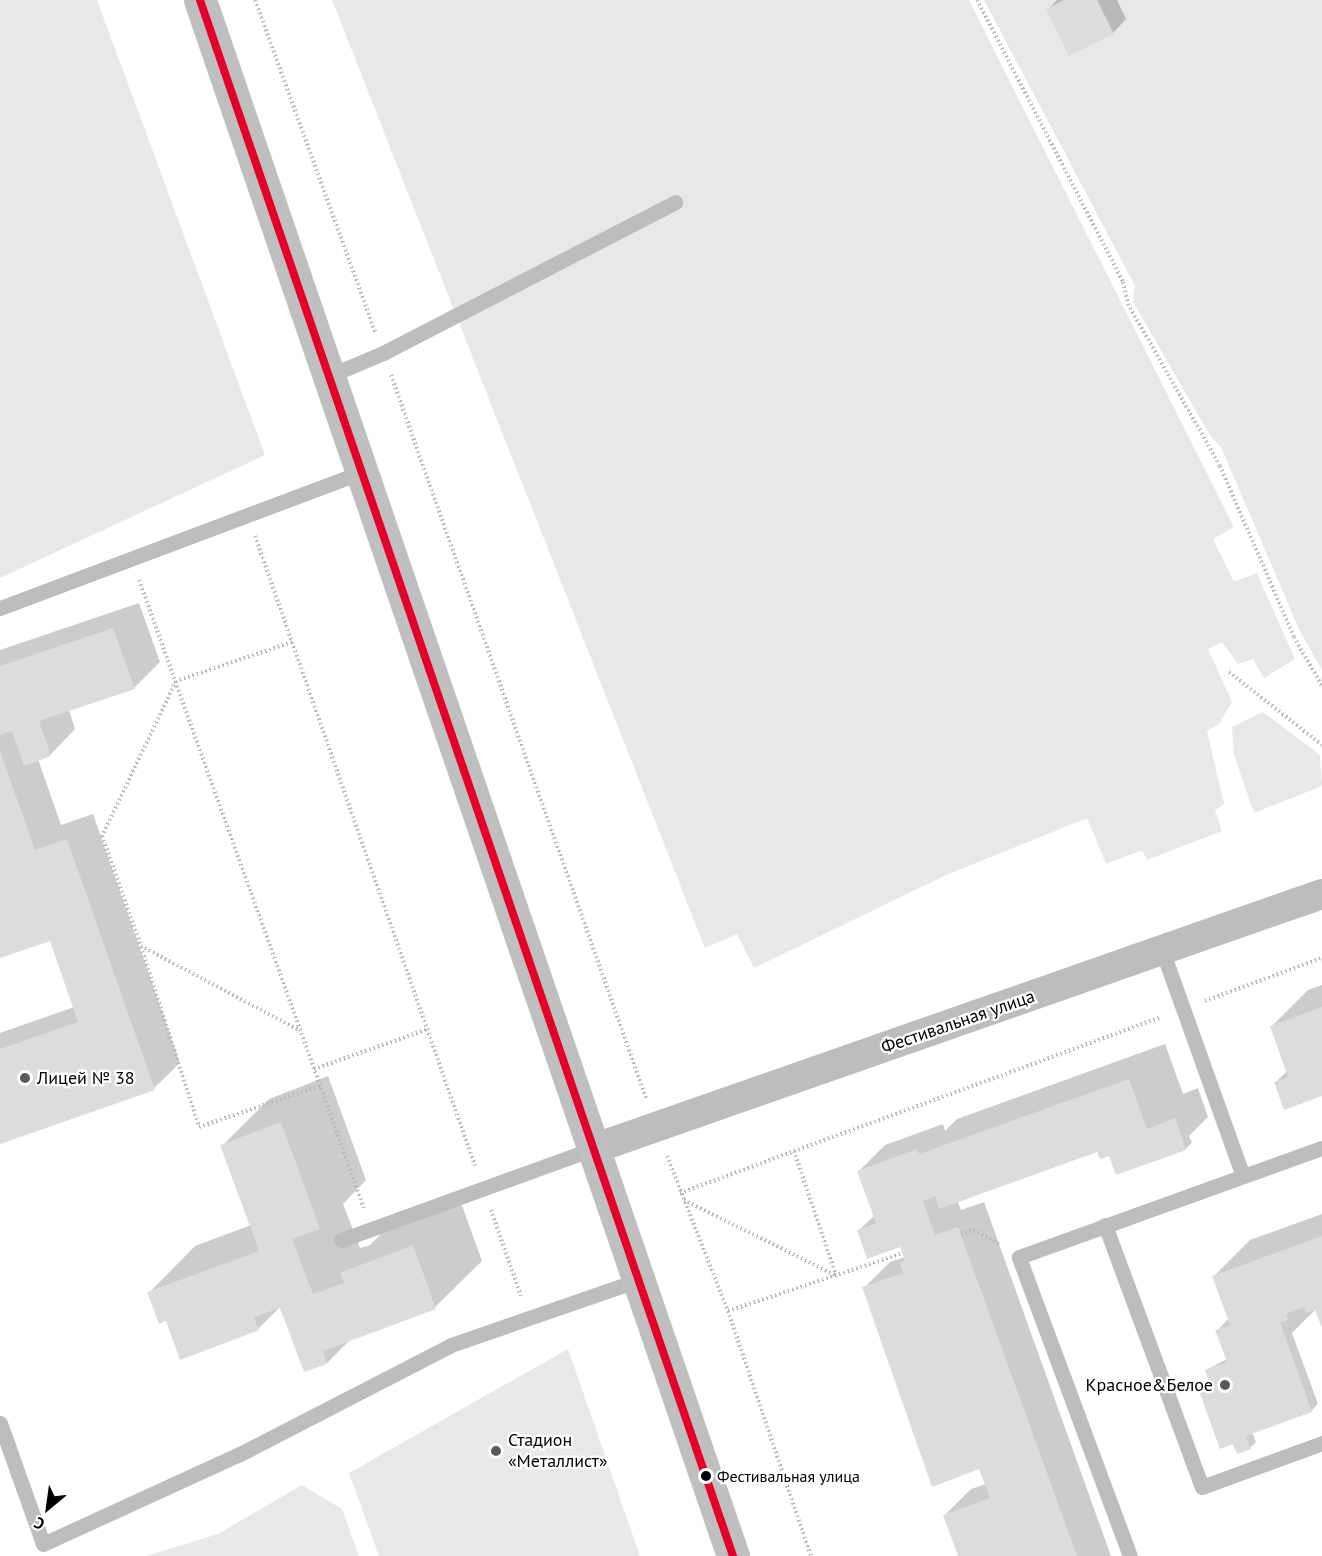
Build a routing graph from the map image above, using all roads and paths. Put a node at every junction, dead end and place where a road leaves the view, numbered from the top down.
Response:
1 (200, 0) edge
2 (255, 0) edge
3 (977, 0) edge
4 (675, 202) dead end
5 (383, 354) junction
6 (328, 376) junction
7 (361, 472) junction
8 (248, 515) junction
9 (130, 556) junction
10 (0, 608) edge
11 (292, 642) junction
12 (1229, 672) dead end
13 (177, 681) junction
14 (1322, 686) edge
15 (1322, 745) edge
16 (1322, 894) edge
17 (141, 946) junction
18 (1162, 950) junction
19 (1322, 958) edge
20 (1183, 1009) junction
21 (428, 1029) junction
22 (301, 1031) junction
23 (314, 1069) junction
24 (320, 1086) junction
25 (657, 1128) junction
26 (1322, 1148) edge
27 (593, 1149) junction
28 (794, 1151) junction
29 (1243, 1176) junction
30 (483, 1188) junction
31 (680, 1193) junction
32 (684, 1200) junction
33 (1105, 1225) junction
34 (371, 1229) junction
35 (961, 1234) dead end
36 (341, 1240) dead end
37 (903, 1253) dead end
38 (1019, 1257) junction
39 (836, 1276) junction
40 (639, 1280) junction
41 (728, 1311) junction
42 (528, 1317) junction
43 (0, 1423) edge
44 (1322, 1443) edge
45 (733, 1556) edge
46 (811, 1556) edge
47 (1130, 1556) edge

1 - 6 street
2 - 5 path
3 - 14 path
4 - 5 lane
5 - 6 lane
5 - 25 path
6 - 7 street
7 - 8 lane
7 - 27 street
8 - 9 lane
8 - 11 path
9 - 10 lane
9 - 13 path
11 - 13 path
11 - 21 path
12 - 15 path
13 - 17 path
13 - 22 path
16 - 18 street, Фестивальная улица
17 - 22 path
17 - 24 path
18 - 20 lane
18 - 25 street, Фестивальная улица
19 - 20 path
20 - 28 path
20 - 29 lane
21 - 23 path
21 - 30 path
22 - 23 path
23 - 24 path
24 - 34 path
25 - 27 street, Фестивальная улица
25 - 31 path
26 - 29 lane
27 - 30 lane
27 - 40 street
28 - 31 path
28 - 39 path
29 - 33 lane
30 - 34 lane
30 - 42 path
31 - 32 path
32 - 39 path
32 - 41 path
33 - 38 lane
33 - 44 lane
34 - 36 lane
35 - 38 path
37 - 39 path
38 - 47 lane
39 - 41 path
40 - 42 lane
40 - 45 street
41 - 46 path
42 - 43 lane

